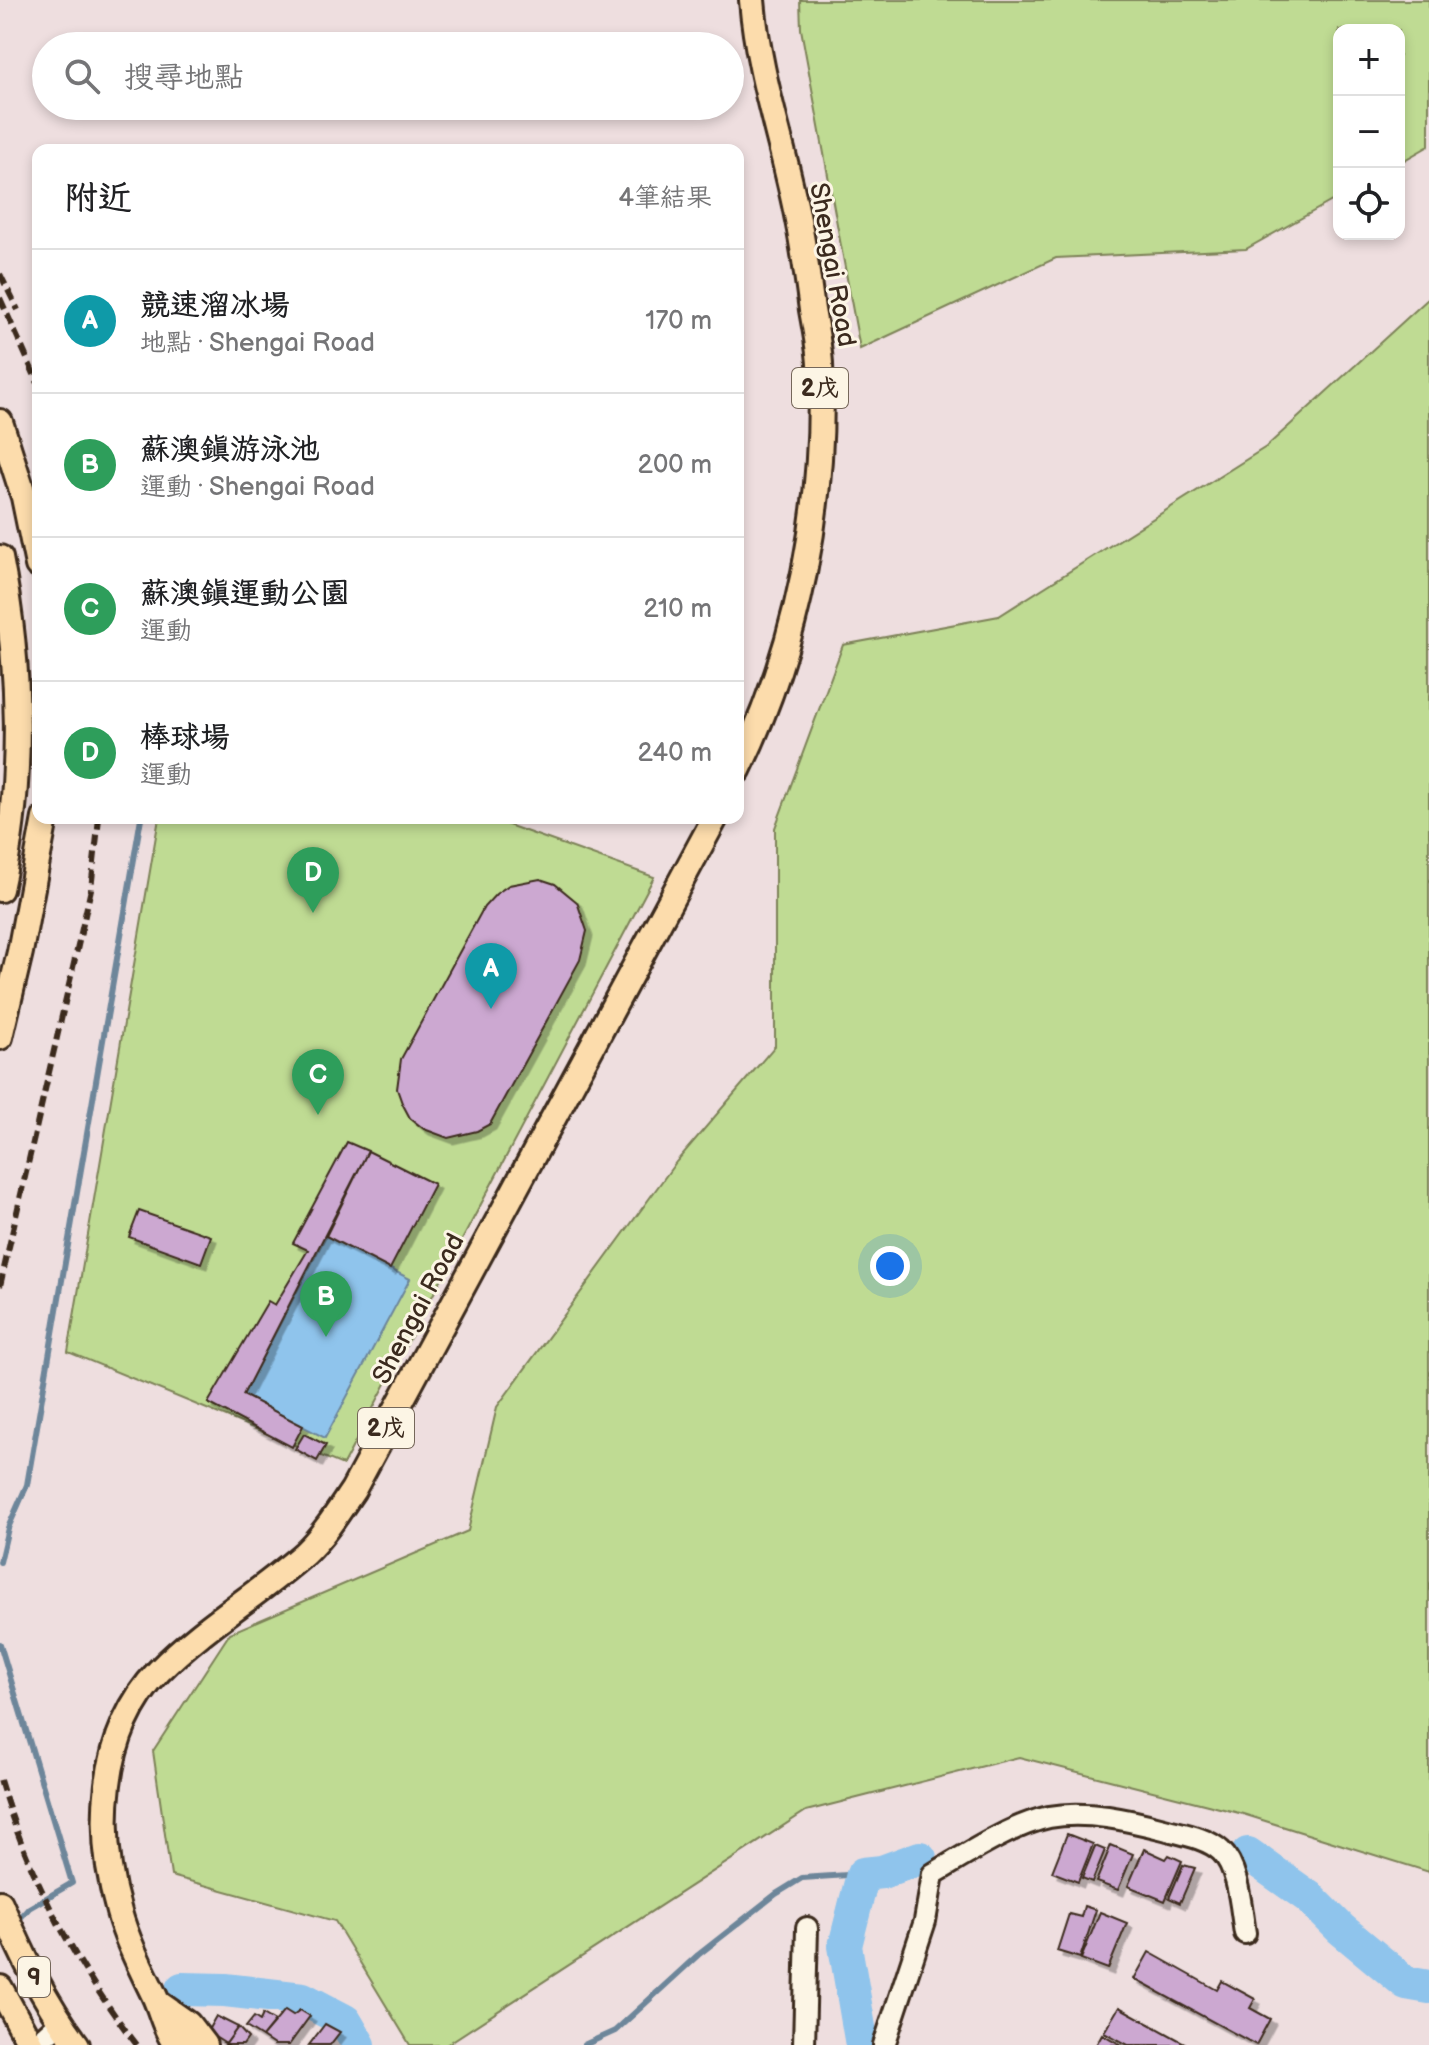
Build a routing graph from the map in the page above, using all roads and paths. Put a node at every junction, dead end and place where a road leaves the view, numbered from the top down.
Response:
1 (752, 0) edge
2 (0, 422) edge
3 (32, 536) edge
4 (0, 558) edge
5 (744, 756) edge
6 (44, 824) edge
7 (712, 824) edge
8 (0, 889) edge
9 (0, 1037) edge
10 (0, 1903) edge
11 (807, 1928) dead end
12 (1245, 1933) dead end
13 (0, 1988) edge
14 (158, 2003) junction
15 (0, 2017) edge
16 (60, 2022) junction
17 (32, 2045) edge
18 (77, 2045) edge
19 (176, 2045) edge
20 (204, 2045) edge
21 (804, 2045) edge
22 (884, 2045) edge

1 - 5 main road, Shengai Road / 2戊
2 - 3 main road
4 - 8 main road
6 - 9 main road
7 - 14 main road, Shengai Road / 2戊
10 - 16 main road, 9
11 - 21 street
12 - 22 street
13 - 17 main road, 9
14 - 19 main road, Shengai Road / 2戊
14 - 20 main road, Shengai Road / 2戊
15 - 17 street
16 - 17 street
16 - 18 main road, 9

